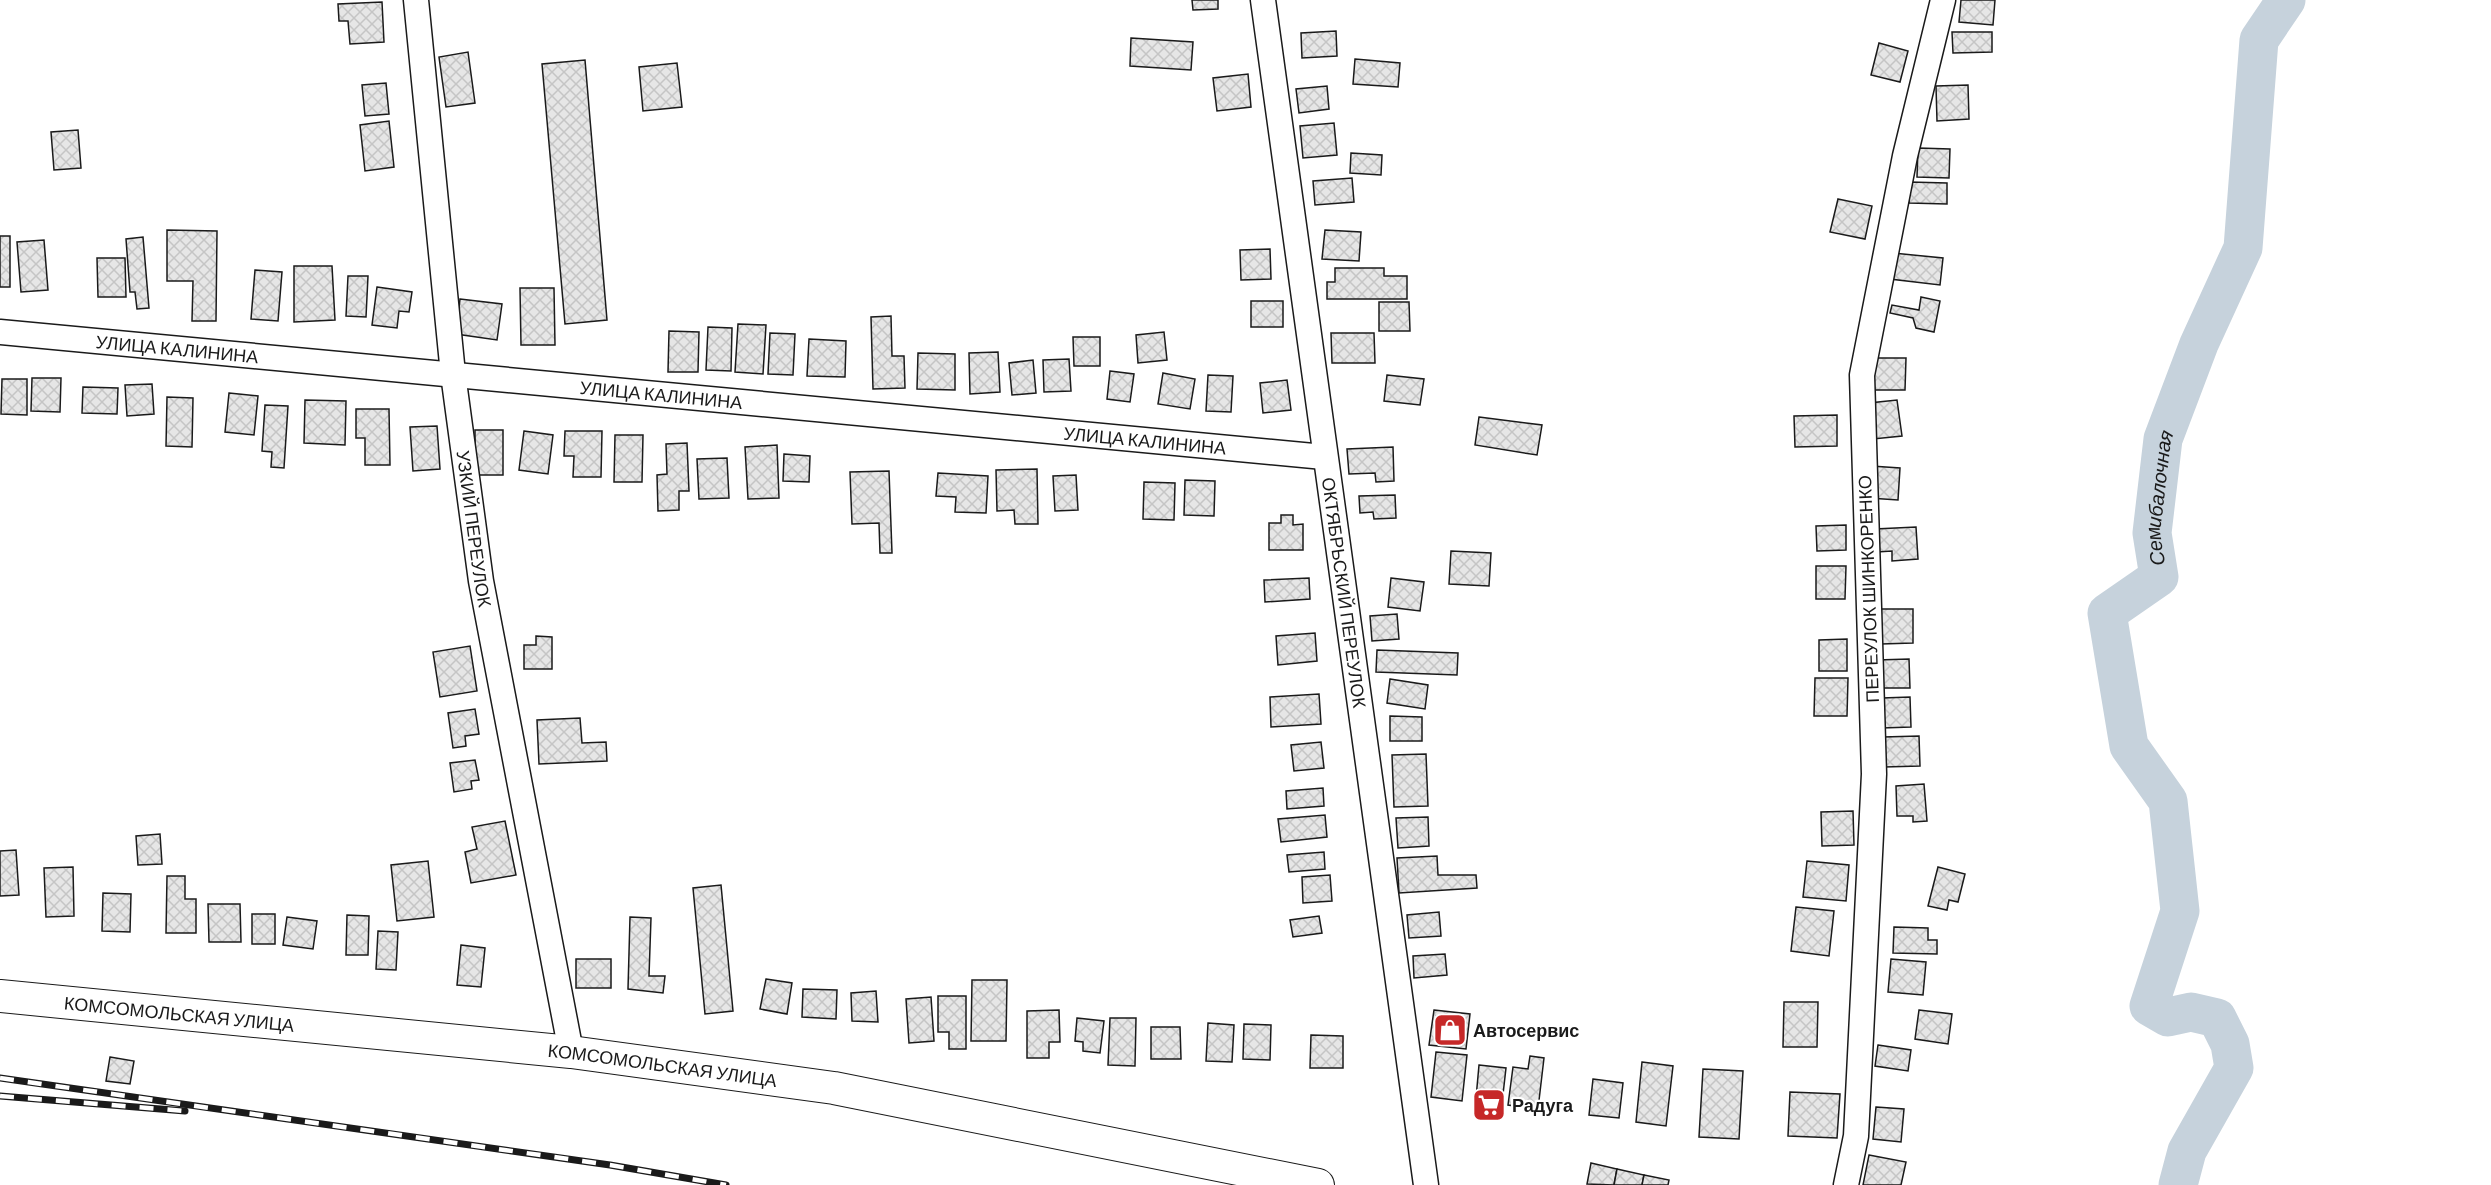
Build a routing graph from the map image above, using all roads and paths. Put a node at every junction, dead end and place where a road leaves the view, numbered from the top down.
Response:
1 (416, 0) edge
2 (1263, 0) edge
3 (1943, 0) edge
4 (0, 332) edge
5 (453, 374) junction
6 (1324, 457) junction
7 (0, 996) edge
8 (572, 1052) junction
9 (1267, 1180) edge
10 (1318, 1185) edge
11 (1426, 1185) edge
12 (1846, 1185) edge

1 - 5 street, УЗКИЙ ПЕРЕУЛОК
2 - 6 street, ОКТЯБРЬСКИЙ ПЕРЕУЛОК
3 - 12 street, ПЕРЕУЛОК ШИНКОРЕНКО
4 - 5 street, УЛИЦА КАЛИНИНА
5 - 6 street, УЛИЦА КАЛИНИНА
5 - 8 street, УЗКИЙ ПЕРЕУЛОК
6 - 11 street, ОКТЯБРЬСКИЙ ПЕРЕУЛОК
7 - 8 main road, КОМСОМОЛЬСКАЯ УЛИЦА
8 - 9 main road, КОМСОМОЛЬСКАЯ УЛИЦА
9 - 10 main road, КОМСОМОЛЬСКАЯ УЛИЦА

